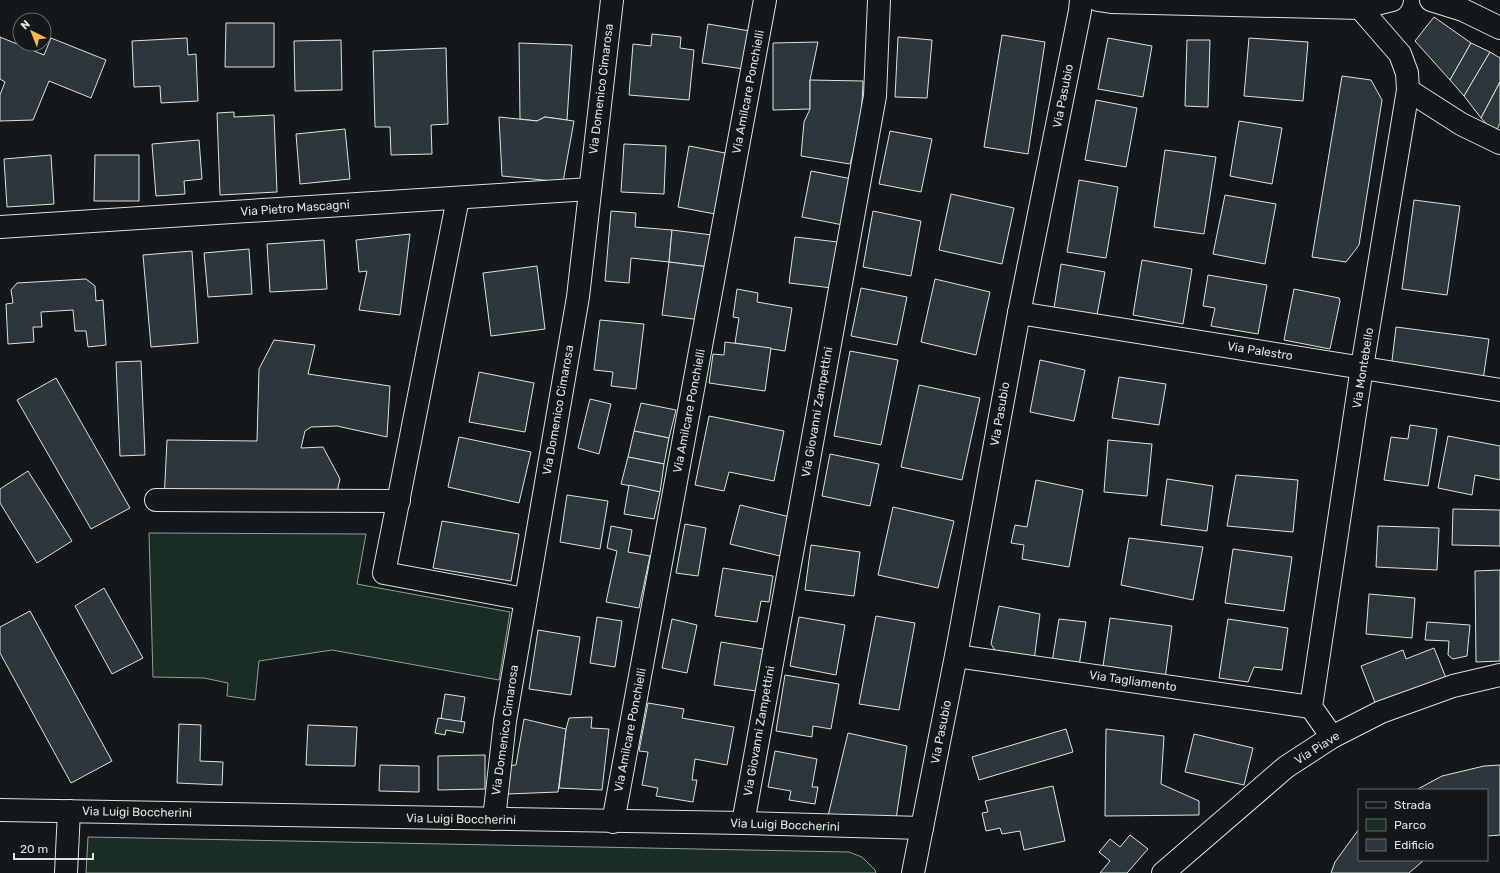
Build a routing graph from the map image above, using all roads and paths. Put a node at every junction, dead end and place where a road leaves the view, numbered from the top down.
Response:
1 (612, 0) edge
2 (765, 0) edge
3 (879, 0) edge
4 (1081, 0) edge
5 (1098, 0) edge
6 (1392, 0) edge
7 (1431, 0) edge
8 (1360, 8) junction
9 (1500, 28) edge
10 (1408, 90) junction
11 (1500, 143) edge
12 (590, 189) junction
13 (458, 198) junction
14 (0, 227) edge
15 (1019, 313) junction
16 (1362, 367) junction
17 (1500, 390) edge
18 (156, 500) dead end
19 (399, 500) junction
20 (525, 599) junction
21 (956, 656) junction
22 (1500, 676) edge
23 (1311, 706) junction
24 (1332, 737) junction
25 (0, 810) edge
26 (69, 811) junction
27 (494, 819) junction
28 (613, 822) junction
29 (743, 823) junction
30 (922, 828) junction
31 (66, 873) edge
32 (913, 873) edge
33 (1163, 873) edge

1 - 12 street, Via Domenico Cimarosa
2 - 28 street, Via Amilcare Ponchielli
3 - 29 street, Via Giovanni Zampettini
4 - 15 street, Via Pasubio
5 - 8 street
6 - 8 street
7 - 9 street
8 - 10 street, Via Montebello
10 - 11 street
10 - 16 street, Via Montebello
12 - 13 street, Via Pietro Mascagni
12 - 20 street, Via Domenico Cimarosa
13 - 14 street, Via Pietro Mascagni
13 - 19 street
15 - 16 street, Via Palestro
15 - 21 street, Via Pasubio
16 - 17 street, Via Palestro
16 - 23 street, Via Montebello
18 - 19 street
19 - 20 street
20 - 27 street, Via Domenico Cimarosa
21 - 23 street, Via Tagliamento
21 - 30 street, Via Pasubio
22 - 24 street, Via Piave
23 - 24 street
24 - 33 street, Via Piave
25 - 26 street, Via Luigi Boccherini
26 - 27 street, Via Luigi Boccherini
26 - 31 street
27 - 28 street, Via Luigi Boccherini
28 - 29 street, Via Luigi Boccherini
29 - 30 street, Via Luigi Boccherini
30 - 32 street, Via Pasubio

